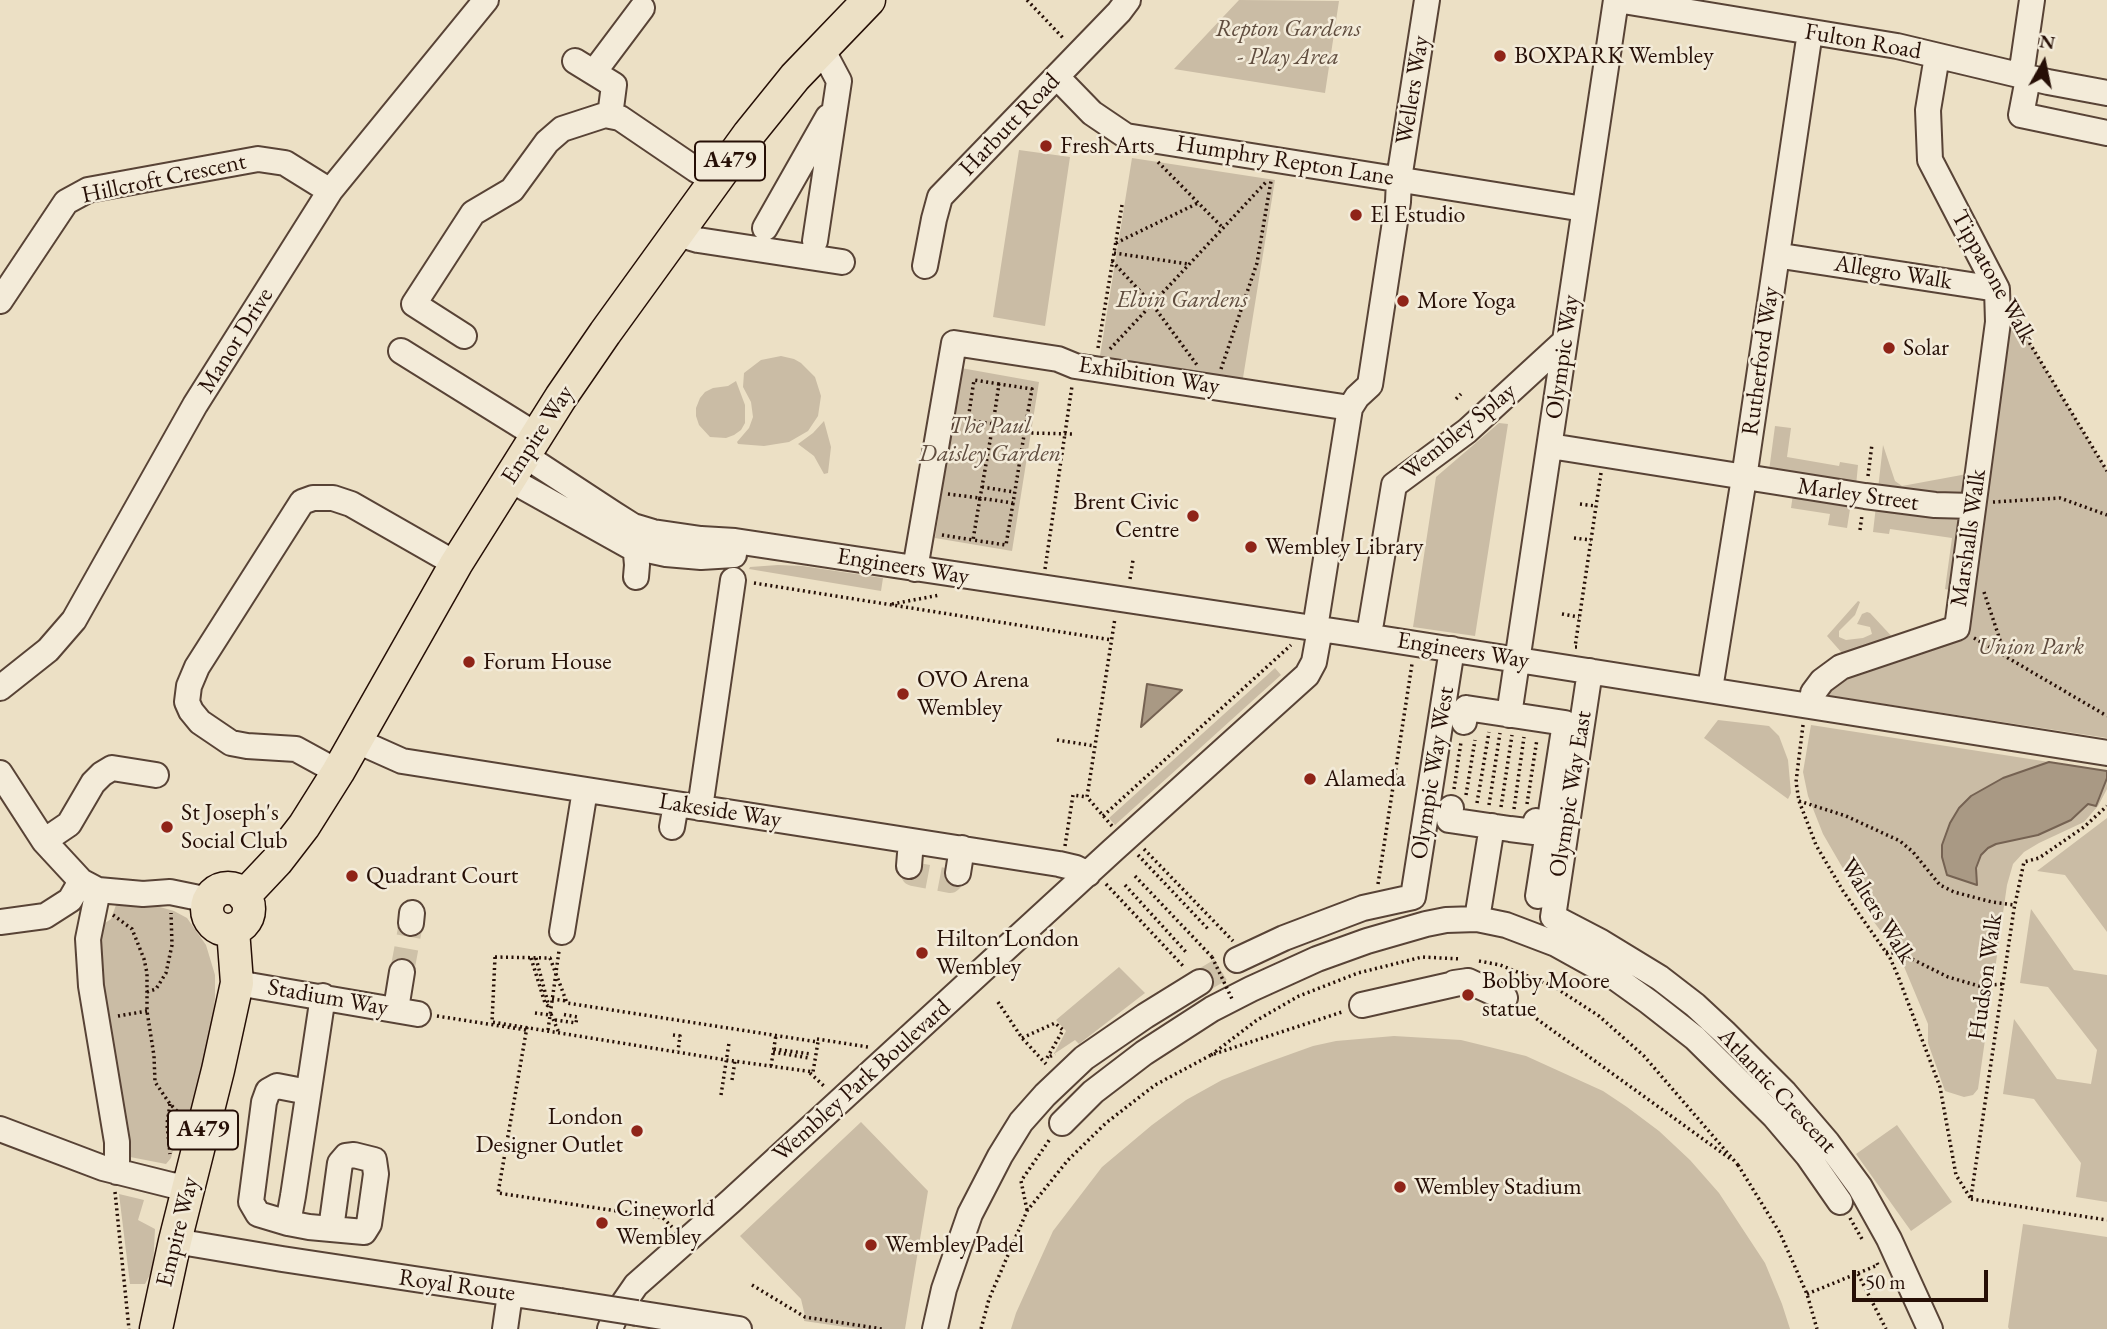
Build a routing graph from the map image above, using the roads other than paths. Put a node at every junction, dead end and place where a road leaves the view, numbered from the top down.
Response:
1 (486, 0) edge
2 (869, 0) edge
3 (1128, 0) edge
4 (1427, 0) edge
5 (1617, 0) edge
6 (2032, 0) edge
7 (1673, 4) edge
8 (642, 8) dead end
9 (1810, 32) junction
10 (822, 49) junction
11 (1935, 68) dead end
12 (1056, 77) junction
13 (2023, 82) junction
14 (2107, 93) edge
15 (835, 104) junction
16 (610, 116) junction
17 (2107, 133) edge
18 (1399, 179) junction
19 (716, 181) junction
20 (330, 191) junction
21 (1584, 209) junction
22 (765, 228) dead end
23 (680, 229) junction
24 (815, 241) dead end
25 (1788, 257) dead end
26 (842, 262) dead end
27 (925, 266) dead end
28 (1997, 289) junction
29 (0, 301) edge
30 (464, 336) dead end
31 (1565, 341) junction
32 (401, 351) dead end
33 (1350, 408) junction
34 (1550, 446) junction
35 (523, 457) junction
36 (1744, 478) junction
37 (1973, 506) junction
38 (635, 537) junction
39 (456, 564) junction
40 (915, 569) junction
41 (636, 577) dead end
42 (733, 580) dead end
43 (1371, 623) dead end
44 (1311, 632) junction
45 (1452, 649) junction
46 (1517, 660) junction
47 (1589, 660) junction
48 (0, 688) edge
49 (1710, 689) junction
50 (1813, 693) dead end
51 (355, 740) junction
52 (2107, 753) edge
53 (0, 772) edge
54 (338, 772) junction
55 (156, 775) dead end
56 (585, 790) junction
57 (682, 813) junction
58 (1493, 820) road end
59 (44, 841) junction
60 (911, 841) junction
61 (961, 848) junction
62 (909, 866) dead end
63 (1090, 872) junction
64 (958, 873) dead end
65 (90, 885) junction
66 (244, 896) junction
67 (1538, 896) dead end
68 (209, 900) junction
69 (1553, 918) joint
70 (1477, 919) junction
71 (0, 922) edge
72 (233, 930) junction
73 (562, 932) road end
74 (1236, 951) tunnel mouth
75 (1470, 967) junction
76 (402, 972) tunnel mouth
77 (1194, 977) tunnel mouth
78 (237, 983) junction
79 (1423, 988) dead end
80 (323, 996) junction
81 (1505, 998) road end
82 (1362, 1005) dead end
83 (308, 1091) junction
84 (1062, 1124) road end
85 (0, 1129) edge
86 (117, 1172) junction
87 (189, 1187) junction
88 (1840, 1202) road end
89 (288, 1223) junction
90 (331, 1229) dead end
91 (175, 1241) junction
92 (510, 1294) junction
93 (681, 1324) edge
94 (156, 1329) edge
95 (505, 1329) edge
96 (610, 1329) edge
97 (739, 1329) edge
98 (935, 1329) edge
99 (1930, 1329) edge

1 - 20 street, Manor Drive
2 - 10 main road, Empire Way / A479
3 - 12 street, Harbutt Road
4 - 18 street, Wellers Way
5 - 7 street, Fulton Road
5 - 21 street, Olympic Way
6 - 13 street
7 - 9 street, Fulton Road
8 - 16 street
9 - 13 street, Fulton Road
9 - 36 street, Rutherford Way
10 - 15 street
10 - 19 main road, Empire Way / A479
11 - 28 street, Tippatone Walk
12 - 18 street, Humphry Repton Lane
12 - 27 street, Harbutt Road
13 - 14 street, Fulton Road
13 - 17 street
15 - 22 street
15 - 24 street
16 - 19 street
16 - 30 street
18 - 21 street, Humphry Repton Lane
18 - 33 street, Wellers Way
19 - 23 main road, Empire Way / A479
20 - 29 street, Hillcroft Crescent
20 - 48 street, Manor Drive
21 - 31 street, Olympic Way
23 - 26 street
23 - 35 main road, Empire Way / A479
25 - 28 street, Allegro Walk
28 - 37 street, Marshalls Walk
31 - 34 street, Olympic Way
31 - 43 street, Wembley Splay
32 - 35 street, Engineers Way
33 - 40 street, Exhibition Way
33 - 44 street
34 - 36 street, Marley Street
34 - 46 street, Olympic Way
35 - 38 street, Engineers Way
35 - 39 main road, Empire Way / A479
36 - 37 street, Marley Street
36 - 49 street, Rutherford Way
37 - 50 street, Marshalls Walk
38 - 40 street, Engineers Way
38 - 41 street
39 - 51 main road, Empire Way / A479
39 - 54 street
40 - 44 street, Engineers Way
42 - 57 street
44 - 45 street, Engineers Way
44 - 63 street, Wembley Park Boulevard
45 - 46 street, Engineers Way
45 - 74 street, Olympic Way West
46 - 47 street, Engineers Way
46 - 67 street, Olympic Way
47 - 49 street, Engineers Way
47 - 69 street, Olympic Way East
49 - 52 street, Engineers Way
51 - 54 main road, Empire Way / A479
51 - 56 street, Lakeside Way
53 - 59 street
54 - 66 main road, Empire Way / A479
55 - 59 street
56 - 57 street, Lakeside Way
56 - 73 street
57 - 60 street, Lakeside Way
58 - 70 street
59 - 65 street
60 - 61 street, Lakeside Way
60 - 62 street
61 - 63 street, Lakeside Way
61 - 64 street
63 - 96 street, Wembley Park Boulevard
65 - 68 street
65 - 71 street
65 - 86 street
66 - 68 main road
66 - 72 main road
68 - 72 main road
69 - 99 street, Atlantic Crescent
70 - 84 street
70 - 88 street
72 - 78 main road, Empire Way / A479
75 - 79 street
75 - 81 street
75 - 82 street
76 - 80 street, Stadium Way
77 - 98 street
78 - 80 street, Stadium Way
78 - 87 main road, Empire Way / A479
80 - 83 street
83 - 89 street
83 - 89 street
85 - 86 street
86 - 87 street
87 - 91 main road, Empire Way / A479
89 - 90 street
91 - 92 street, Royal Route
91 - 94 main road, Empire Way / A479
92 - 93 street, Royal Route, bridge
92 - 95 street
93 - 97 street, Royal Route

